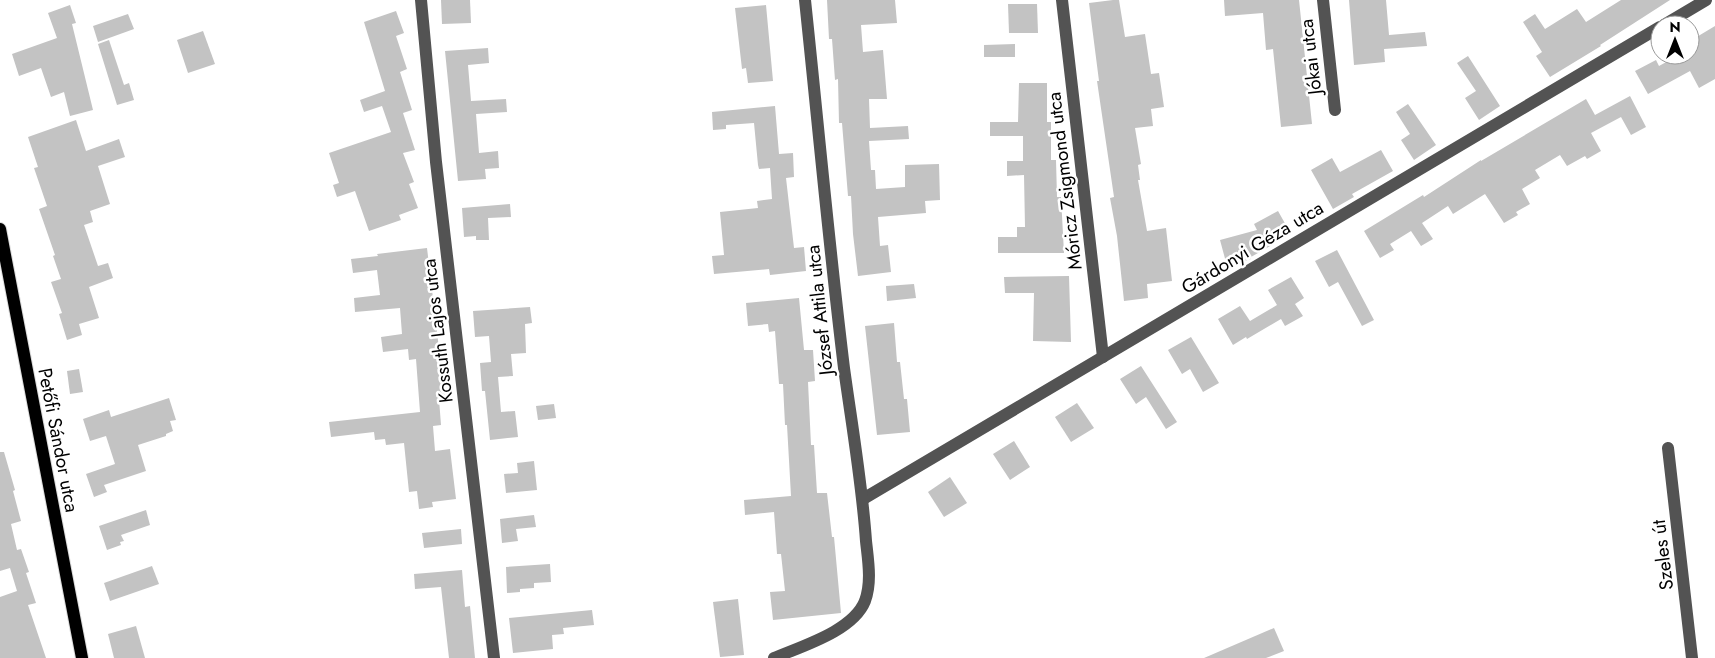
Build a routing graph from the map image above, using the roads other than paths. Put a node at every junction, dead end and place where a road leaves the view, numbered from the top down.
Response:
1 (421, 0) edge
2 (805, 0) edge
3 (1062, 0) edge
4 (1323, 0) edge
5 (1706, 0) edge
6 (1681, 15) edge
7 (1650, 33) edge
8 (1335, 110) dead end
9 (0, 230) edge
10 (1103, 357) junction
11 (1668, 448) dead end
12 (863, 499) junction
13 (82, 658) edge
14 (494, 658) edge
15 (774, 658) edge
16 (1692, 658) edge

1 - 14 street, Kossuth Lajos utca
2 - 12 street, József Attila utca
3 - 10 street, Móricz Zsigmond utca
4 - 8 street, Jókai utca
5 - 6 street
7 - 10 street, Gárdonyi Géza utca
9 - 13 main road, Petőfi Sándor utca
10 - 12 street, Gárdonyi Géza utca
11 - 16 street, Szeles út
12 - 15 street, József Attila utca

